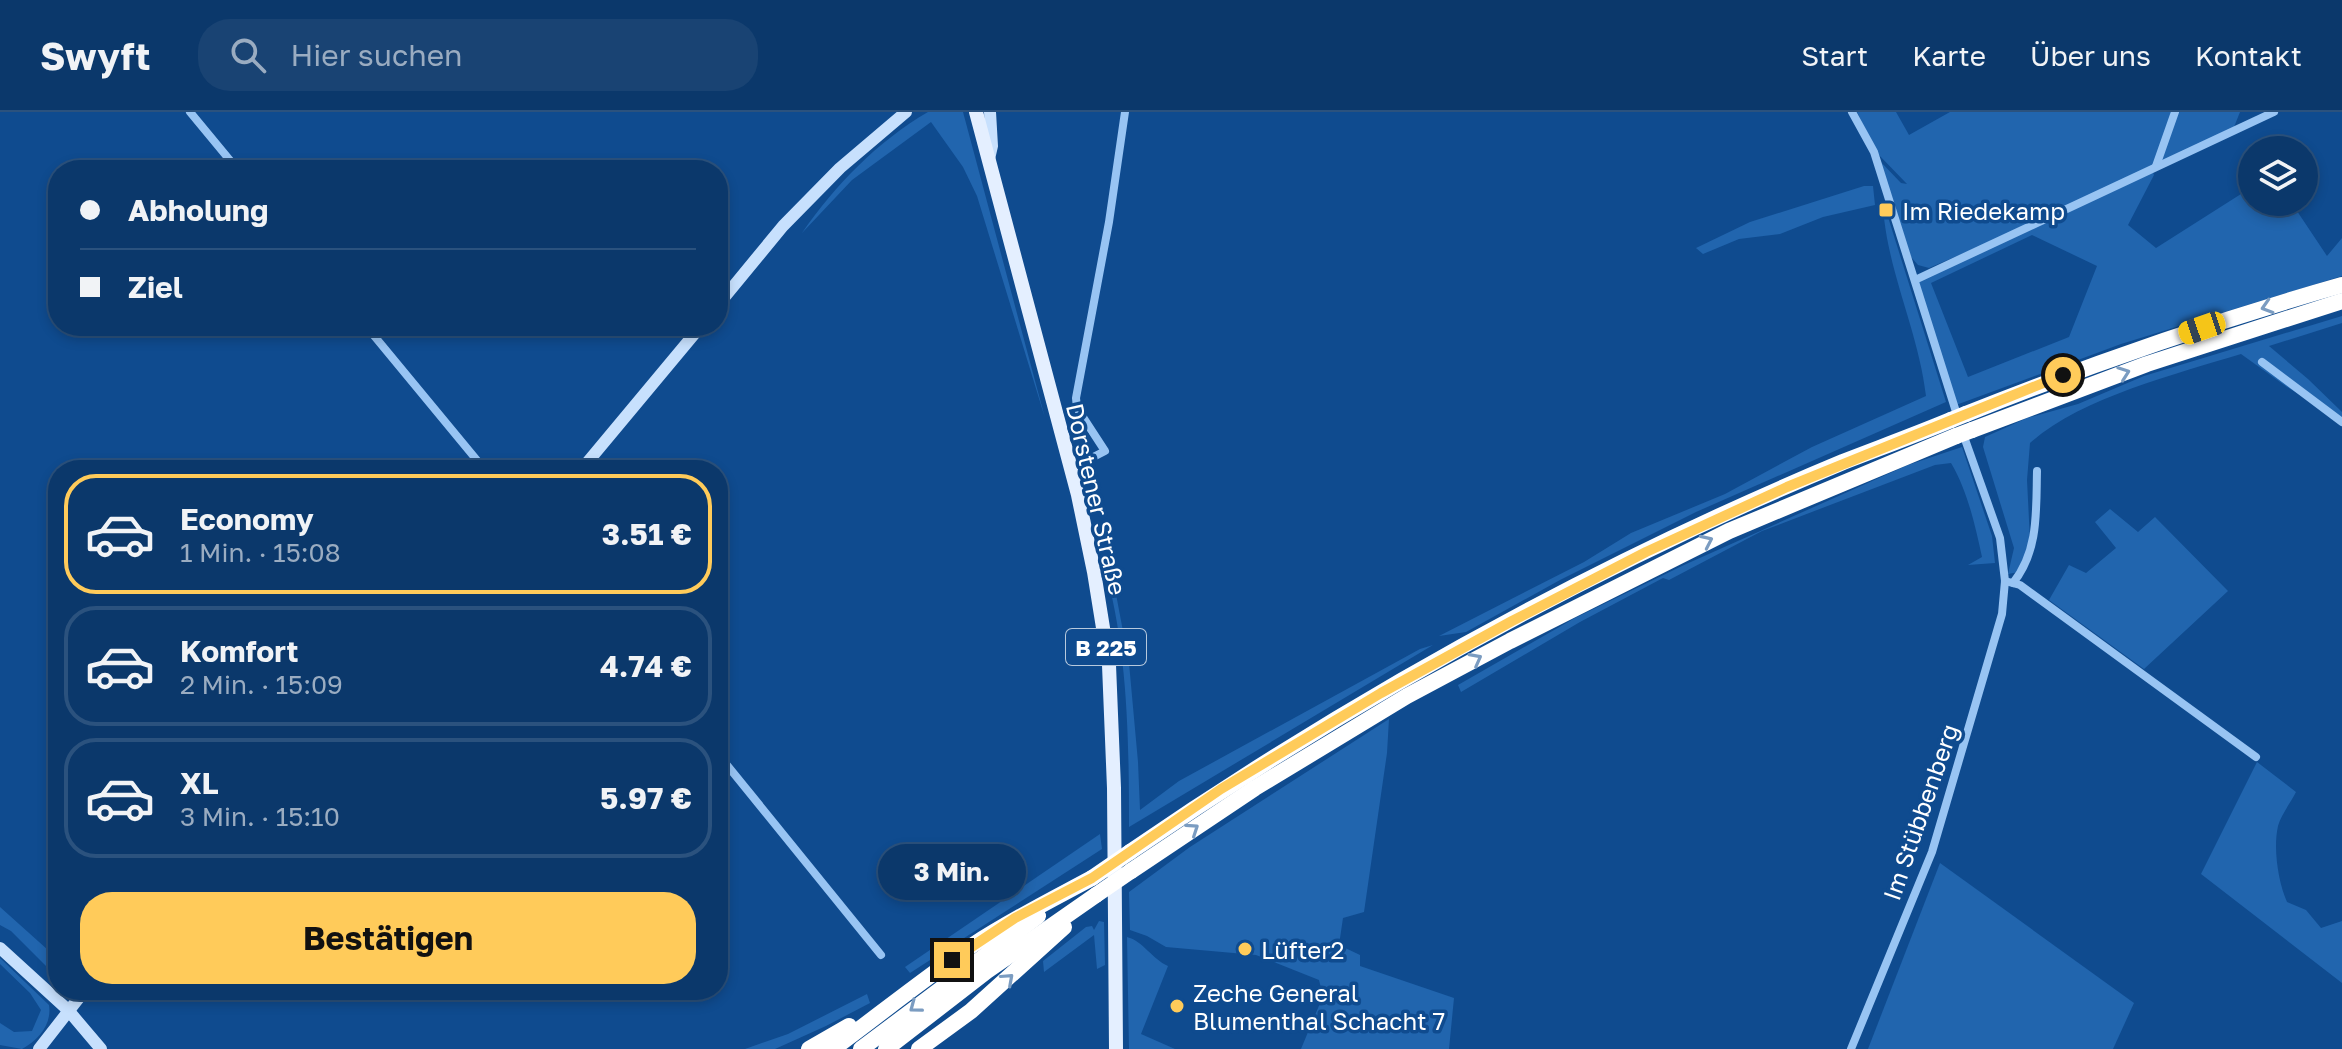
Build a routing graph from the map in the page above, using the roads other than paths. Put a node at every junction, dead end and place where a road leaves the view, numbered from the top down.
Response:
1 (190, 112) edge
2 (906, 112) edge
3 (976, 112) edge
4 (990, 112) edge
5 (1125, 112) edge
6 (1852, 112) edge
7 (2175, 112) edge
8 (2274, 112) edge
9 (230, 160) edge
10 (988, 162) junction
11 (2156, 166) junction
12 (1915, 280) junction
13 (2342, 285) edge
14 (728, 293) edge
15 (2342, 301) edge
16 (374, 336) edge
17 (693, 336) edge
18 (2262, 362) dead end
19 (2342, 422) edge
20 (1961, 425) junction
21 (477, 460) edge
22 (589, 460) edge
23 (1070, 469) junction
24 (2037, 471) dead end
25 (2009, 582) junction
26 (2256, 757) dead end
27 (728, 766) edge
28 (1092, 878) junction
29 (1096, 895) junction
30 (0, 948) edge
31 (881, 955) dead end
32 (48, 992) edge
33 (57, 1000) edge
34 (76, 1000) edge
35 (886, 1007) junction
36 (68, 1010) junction
37 (971, 1011) junction
38 (39, 1049) edge
39 (101, 1049) edge
40 (809, 1049) edge
41 (833, 1049) edge
42 (861, 1049) edge
43 (886, 1049) edge
44 (919, 1049) edge
45 (935, 1049) edge
46 (1116, 1049) edge
47 (1851, 1049) edge

1 - 9 street
2 - 14 street
3 - 10 main road, Dorstener Straße / B 225
4 - 10 street
5 - 23 street
6 - 12 street, Im Stübbenberg
7 - 11 street
8 - 11 street
10 - 23 main road, Dorstener Straße / B 225
11 - 12 street
12 - 25 street, Im Stübbenberg
13 -> 20 highway
20 -> 15 highway
16 - 21 street
17 - 22 street
18 - 19 street
20 - 28 highway, bridge
29 -> 20 highway, bridge
23 - 46 main road, Dorstener Straße / B 225
24 - 25 street, Im Stübbenberg
25 - 26 street
25 - 47 street, Im Stübbenberg
27 - 31 street
28 - 35 highway
28 -> 42 highway
37 -> 29 highway
29 - 43 highway
30 - 32 street
33 - 36 street
34 - 36 street
35 - 40 highway
35 - 41 highway
36 - 38 street
36 - 39 street
37 - 44 highway
37 - 45 highway

